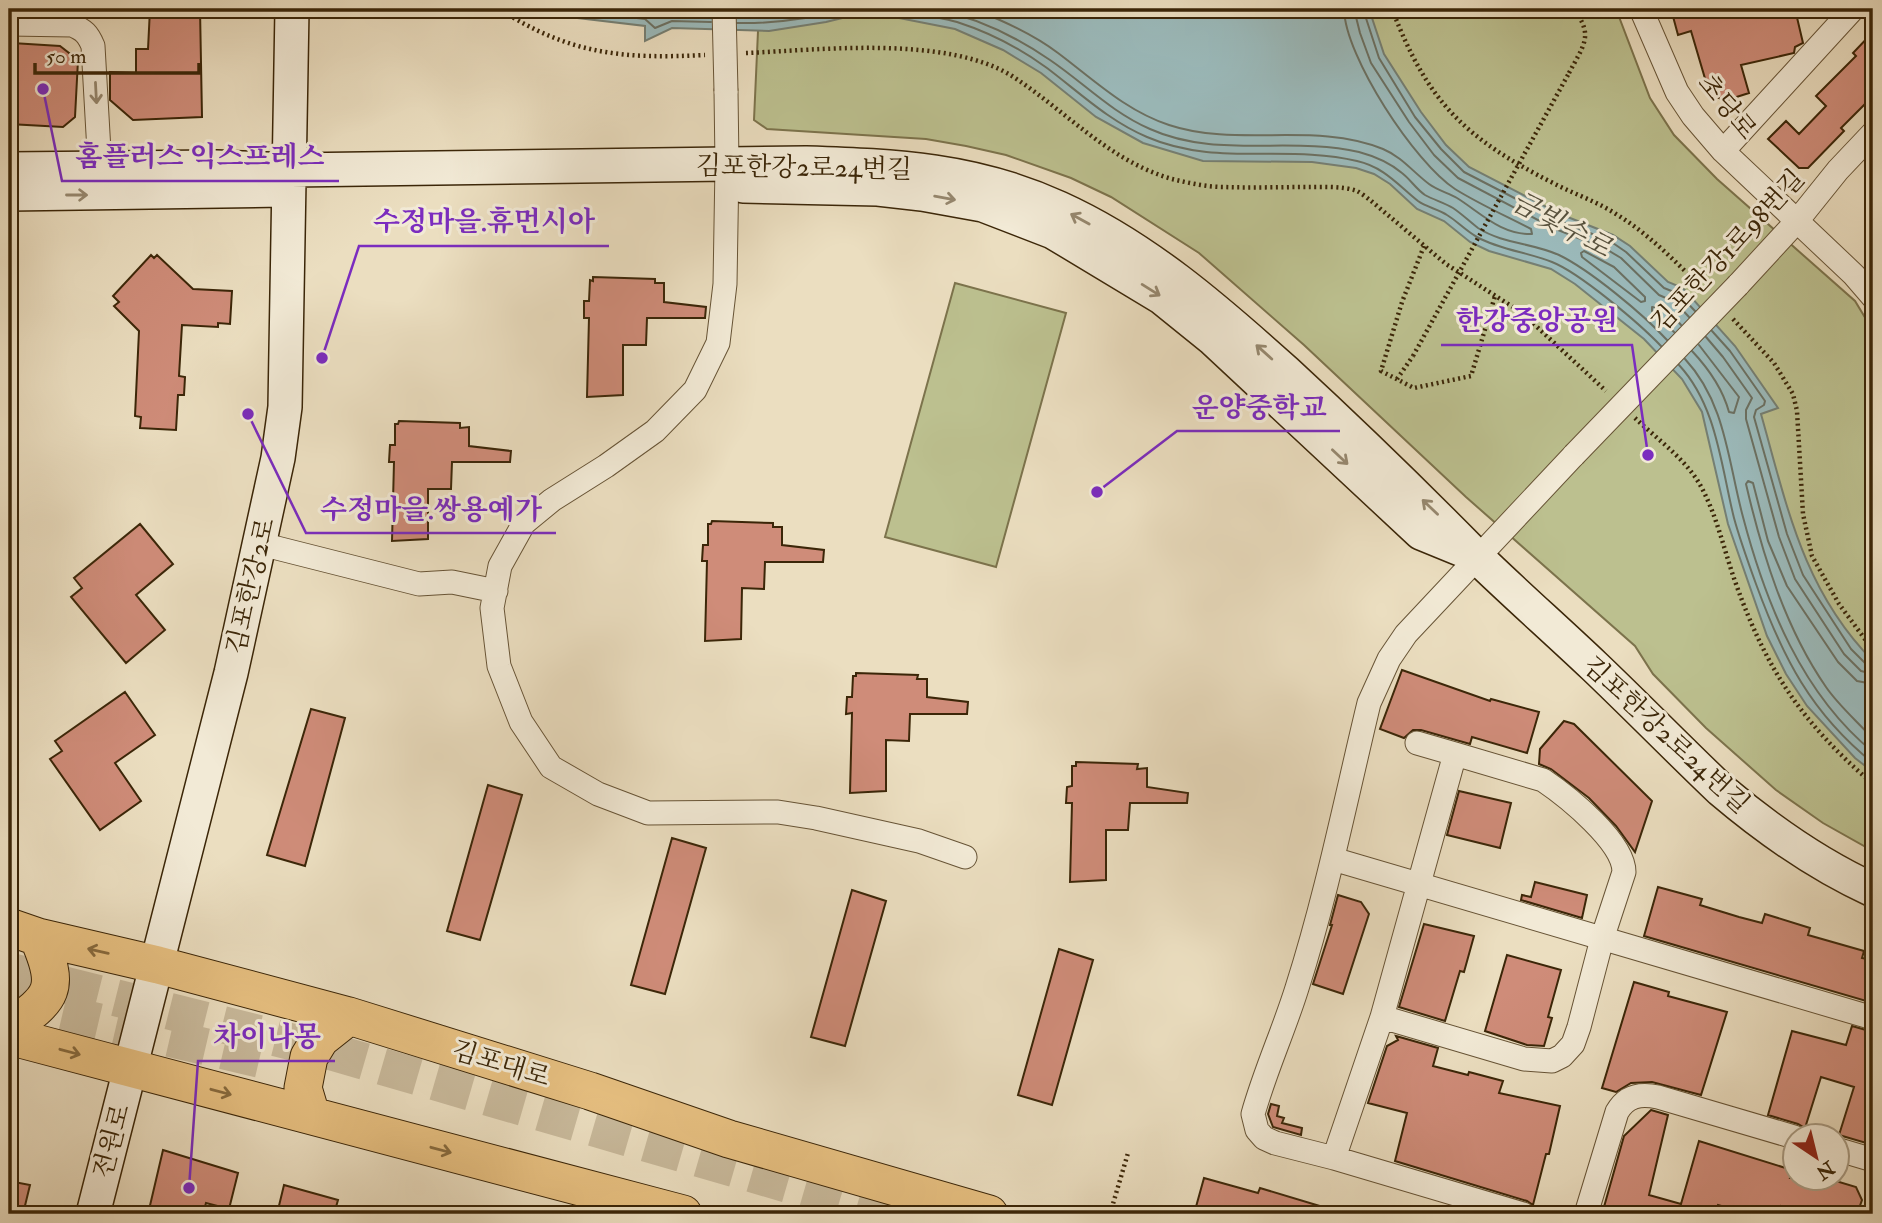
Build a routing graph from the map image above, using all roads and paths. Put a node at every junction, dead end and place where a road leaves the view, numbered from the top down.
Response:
1 (292, 9) edge
2 (499, 9) edge
3 (723, 9) edge
4 (1392, 9) edge
5 (1573, 9) edge
6 (1641, 9) edge
7 (1853, 9) edge
8 (9, 24) edge
9 (738, 54) dead end
10 (712, 55) dead end
11 (1873, 133) edge
12 (1723, 151) junction
13 (9, 169) edge
14 (100, 169) junction
15 (727, 175) junction
16 (290, 179) junction
17 (9, 194) edge
18 (1797, 221) junction
19 (1424, 246) junction
20 (1706, 292) dead end
21 (1495, 295) junction
22 (1873, 298) edge
23 (1726, 312) dead end
24 (1397, 379) junction
25 (1606, 391) dead end
26 (1626, 410) dead end
27 (261, 544) junction
28 (1477, 556) junction
29 (496, 591) junction
30 (1873, 650) edge
31 (1418, 744) dead end
32 (1455, 754) junction
33 (1873, 784) edge
34 (965, 857) dead end
35 (1333, 859) junction
36 (1420, 886) junction
37 (1873, 890) edge
38 (18, 933) edge
39 (1602, 940) junction
40 (158, 965) junction
41 (349, 1016) junction
42 (1382, 1017) junction
43 (1873, 1018) edge
44 (9, 1028) edge
45 (9, 1036) edge
46 (131, 1068) junction
47 (312, 1115) junction
48 (1780, 1133) edge
49 (1128, 1153) dead end
50 (1850, 1153) edge
51 (1334, 1158) junction
52 (1873, 1160) edge
53 (93, 1214) edge
54 (683, 1214) edge
55 (989, 1214) edge
56 (1110, 1214) edge
57 (1523, 1214) edge
58 (1587, 1214) edge

1 - 16 street, 김포한강2로
2 - 10 path
3 - 15 street, bridge
4 - 20 path
5 - 24 path, bridge
6 - 12 street, 초당로
7 - 12 street
8 -> 14 street
9 - 19 path
11 - 18 street, 김포한강1로98번길
12 - 18 street, 초당로
13 - 14 street
14 - 16 street
15 - 16 street, 김포한강2로24번길
15 - 28 street, 김포한강2로24번길
15 - 29 street
17 -> 16 street
16 - 27 street, 김포한강2로
18 - 22 street, 초당로
18 - 28 street, 김포한강1로98번길, bridge
19 - 21 path
19 - 24 path
21 - 24 path
21 - 25 path
23 - 30 path
26 - 33 path
27 - 29 street
27 - 40 street, 김포한강2로
28 - 35 street
28 - 37 street, 김포한강2로24번길
29 - 34 street
31 - 32 street
32 - 36 street
32 - 39 street
35 - 36 street
35 - 51 street
36 - 39 street
36 - 42 street
40 -> 38 main road, 김포대로
38 - 44 main road
39 - 42 street
39 - 43 street
40 - 41 main road, 김포대로
40 - 46 street, 김포한강2로
41 - 47 main road
41 - 55 main road, 김포대로
42 - 51 street
45 -> 46 main road
46 -> 47 main road
46 - 53 street, 전원로
47 -> 54 main road
48 - 58 street
49 - 56 path
50 - 52 street
51 - 57 street

